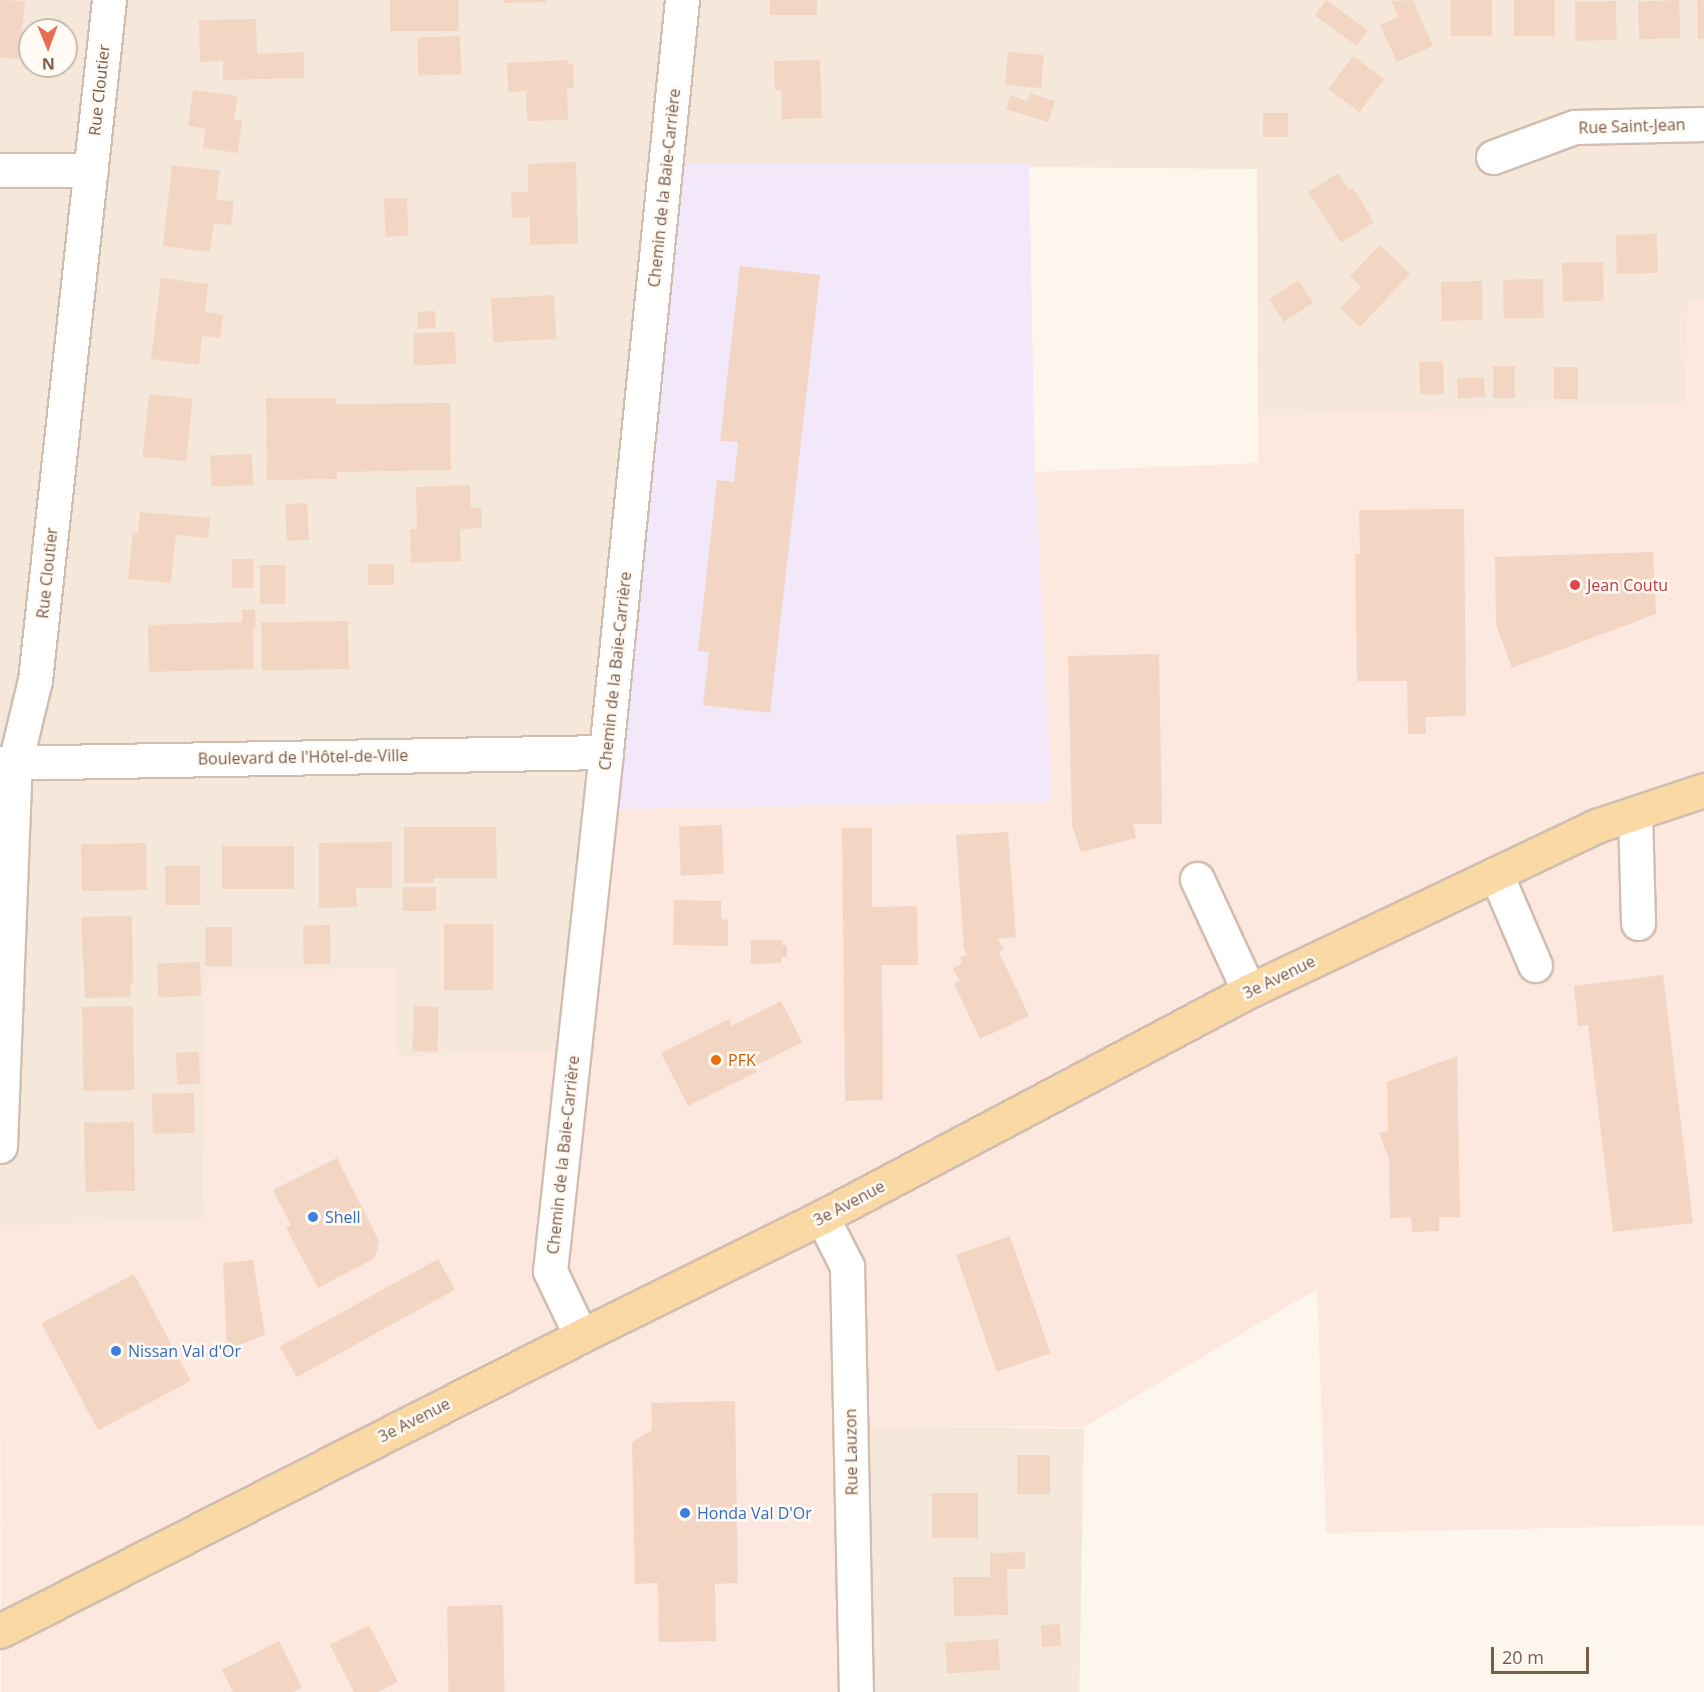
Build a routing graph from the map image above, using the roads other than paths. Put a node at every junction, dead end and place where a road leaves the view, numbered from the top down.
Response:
1 (108, 0) edge
2 (682, 0) edge
3 (1704, 124) edge
4 (1493, 157) dead end
5 (0, 170) edge
6 (92, 170) junction
7 (606, 752) junction
8 (8, 763) edge
9 (1704, 790) edge
10 (1635, 814) junction
11 (1497, 874) junction
12 (1197, 879) dead end
13 (1638, 923) dead end
14 (1535, 965) dead end
15 (1249, 991) junction
16 (0, 1146) edge
17 (822, 1217) junction
18 (580, 1336) junction
19 (0, 1631) edge
20 (856, 1692) edge

1 - 6 street, Rue Cloutier
2 - 7 street, Chemin de la Baie-Carrière
3 - 4 street, Rue Saint-Jean
5 - 6 street
6 - 8 street, Rue Cloutier
7 - 8 street, Boulevard de l'Hôtel-de-Ville
7 - 18 street, Chemin de la Baie-Carrière
8 - 16 street, Rue Cloutier
9 - 10 main road, 3e Avenue
10 - 11 main road, 3e Avenue
10 - 13 street
11 - 14 street
11 - 15 main road, 3e Avenue
12 - 15 street
15 - 17 main road, 3e Avenue
17 - 18 main road, 3e Avenue
17 - 20 street, Rue Lauzon
18 - 19 main road, 3e Avenue

